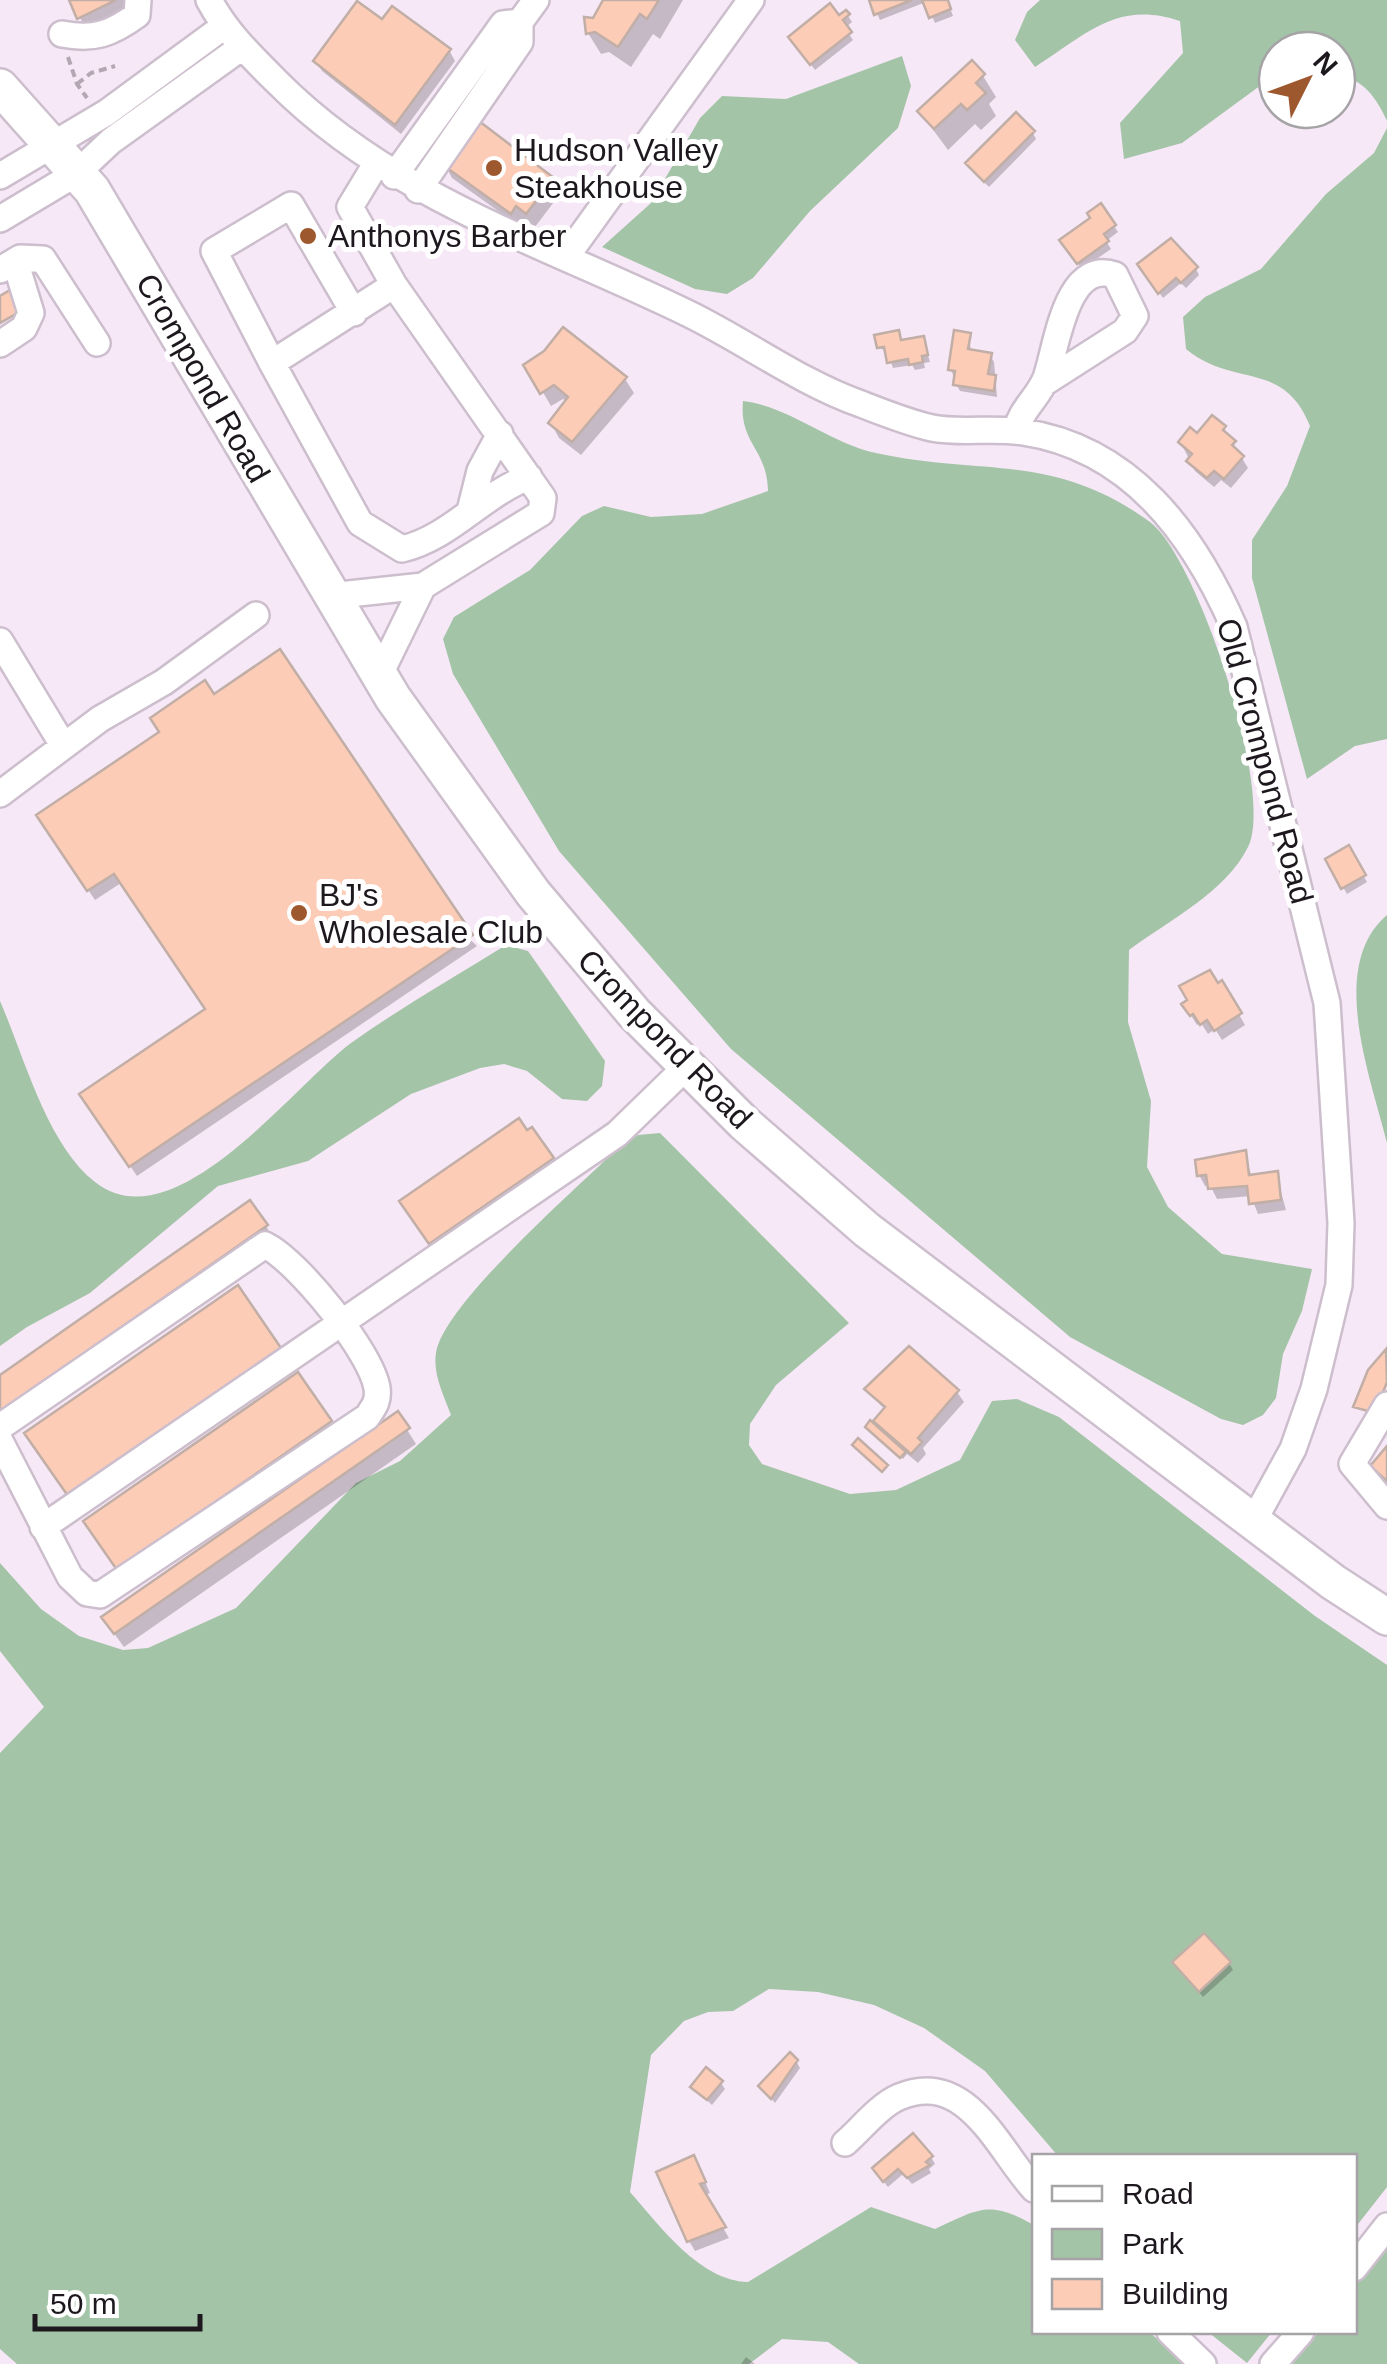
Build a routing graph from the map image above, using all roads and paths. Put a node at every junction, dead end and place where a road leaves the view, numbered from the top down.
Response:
1 (138, 0) edge
2 (209, 0) edge
3 (536, 0) edge
4 (751, 0) edge
5 (520, 22) junction
6 (224, 27) junction
7 (63, 39) joint
8 (242, 47) junction
9 (115, 66) dead end
10 (76, 84) junction
11 (0, 86) edge
12 (87, 98) dead end
13 (52, 141) junction
14 (385, 170) junction
15 (78, 173) junction
16 (0, 176) edge
17 (418, 190) junction
18 (0, 219) edge
19 (566, 258) junction
20 (7, 265) edge
21 (394, 285) junction
22 (354, 312) junction
23 (97, 343) dead end
24 (0, 344) edge
25 (272, 363) junction
26 (1044, 383) dead end
27 (1016, 431) junction
28 (500, 434) junction
29 (529, 477) junction
30 (470, 511) junction
31 (423, 586) junction
32 (330, 596) junction
33 (256, 615) dead end
34 (0, 641) edge
35 (379, 676) junction
36 (63, 745) junction
37 (0, 794) edge
38 (685, 1068) junction
39 (340, 1323) junction
40 (1387, 1405) edge
41 (0, 1428) edge
42 (0, 1442) edge
43 (1387, 1506) edge
44 (1253, 1522) junction
45 (43, 1528) junction
46 (1387, 1617) edge
47 (846, 2143) dead end
48 (1032, 2186) edge
49 (1387, 2226) edge
50 (1357, 2264) edge
51 (1172, 2334) edge
52 (1300, 2334) edge
53 (1204, 2364) edge
54 (1274, 2364) edge

1 - 7 street
2 - 6 street, Old Crompond Road
3 - 5 street
4 - 19 street
5 - 14 street
5 - 17 street
6 - 8 street, Old Crompond Road
6 - 13 street
7 - 10 path
8 - 14 street, Old Crompond Road
8 - 15 street
9 - 10 path
10 - 12 path
11 - 13 highway, Crompond Road
13 - 15 highway, Crompond Road
13 - 16 street
14 - 17 street, Old Crompond Road
14 - 21 street
15 - 18 street
15 - 32 highway, Crompond Road
17 - 19 street, Old Crompond Road
19 - 27 street, Old Crompond Road
20 - 23 street
20 - 24 street
21 - 22 street
21 - 28 street
22 - 25 street
22 - 25 street
25 - 30 street
26 - 27 street
27 - 44 street, Old Crompond Road
28 - 29 street
28 - 30 street
29 - 30 street
29 - 31 street
31 - 32 street
31 - 35 street
32 - 35 highway, Crompond Road
33 - 36 street
34 - 36 street
35 - 38 highway, Crompond Road
36 - 37 street
38 - 39 street
38 - 44 highway, Crompond Road
39 - 41 street
39 - 45 street
39 - 45 street
40 - 43 street
42 - 45 street
44 - 46 highway, Crompond Road
47 - 48 street
49 - 50 street
51 - 53 street
52 - 54 street

